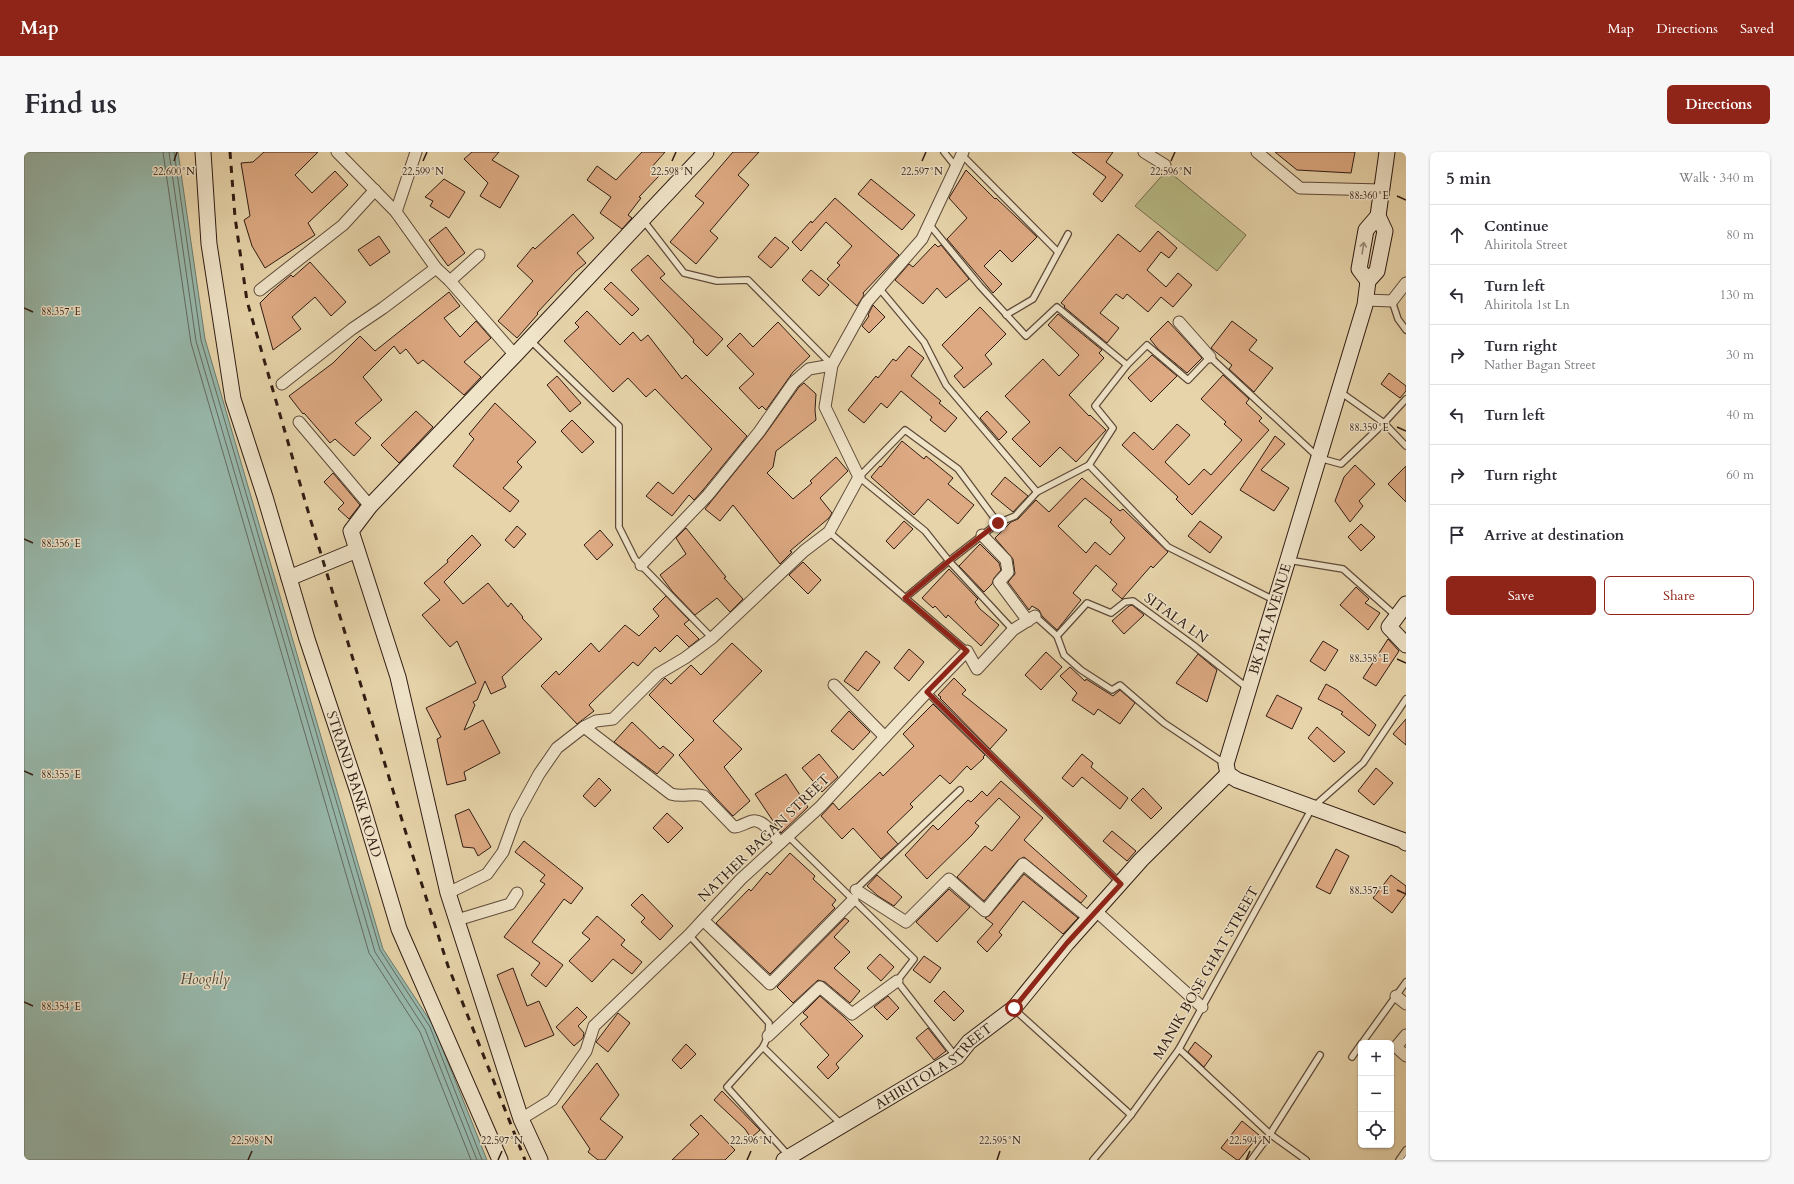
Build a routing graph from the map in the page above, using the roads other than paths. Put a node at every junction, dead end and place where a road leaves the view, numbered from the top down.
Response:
1 (203, 152) edge
2 (338, 152) edge
3 (416, 152) edge
4 (706, 152) edge
5 (944, 152) edge
6 (1144, 152) edge
7 (1257, 152) edge
8 (1387, 152) edge
9 (962, 153) edge
10 (1165, 164) dead end
11 (956, 167) junction
12 (375, 190) junction
13 (1382, 190) junction
14 (396, 212) junction
15 (642, 220) junction
16 (929, 224) junction
17 (1068, 234) dead end
18 (1058, 252) junction
19 (479, 254) dead end
20 (436, 268) junction
21 (450, 281) junction
22 (1406, 283) edge
23 (879, 288) junction
24 (260, 290) dead end
25 (1366, 300) junction
26 (1392, 301) junction
27 (1006, 315) junction
28 (1179, 322) dead end
29 (1406, 330) edge
30 (530, 340) junction
31 (515, 355) junction
32 (1210, 357) junction
33 (832, 365) junction
34 (1127, 365) junction
35 (282, 384) dead end
36 (1339, 391) junction
37 (1406, 399) edge
38 (299, 422) dead end
39 (1384, 423) junction
40 (1406, 446) edge
41 (1319, 458) junction
42 (1089, 465) junction
43 (859, 477) junction
44 (1037, 492) junction
45 (370, 506) junction
46 (998, 523) junction
47 (829, 532) junction
48 (982, 535) junction
49 (357, 550) junction
50 (1288, 560) junction
51 (949, 561) junction
52 (641, 565) junction
53 (289, 578) junction
54 (905, 598) junction
55 (1276, 600) junction
56 (1406, 604) edge
57 (1396, 616) junction
58 (1031, 618) junction
59 (1013, 630) junction
60 (1057, 636) junction
61 (712, 638) junction
62 (1406, 644) edge
63 (967, 651) junction
64 (834, 685) dead end
65 (1245, 686) dead end
66 (927, 692) junction
67 (1406, 699) edge
68 (584, 727) junction
69 (885, 737) junction
70 (1227, 769) junction
71 (960, 790) dead end
72 (1312, 808) junction
73 (784, 840) junction
74 (1405, 840) edge
75 (1121, 884) junction
76 (448, 893) junction
77 (517, 893) dead end
78 (853, 895) junction
79 (1092, 915) junction
80 (457, 920) junction
81 (703, 920) junction
82 (689, 935) junction
83 (897, 981) junction
84 (1406, 982) edge
85 (1396, 996) junction
86 (1406, 1004) edge
87 (1202, 1007) junction
88 (1014, 1008) junction
89 (1406, 1035) edge
90 (768, 1036) junction
91 (1364, 1040) edge
92 (763, 1047) junction
93 (1358, 1048) edge
94 (1179, 1049) junction
95 (1320, 1055) dead end
96 (1406, 1056) edge
97 (957, 1057) junction
98 (1352, 1057) dead end
99 (1131, 1115) junction
100 (521, 1119) junction
101 (842, 1125) junction
102 (1270, 1134) junction
103 (1406, 1150) edge
104 (786, 1158) edge
105 (500, 1160) edge
106 (540, 1160) edge
107 (1092, 1160) edge
108 (1250, 1160) edge
109 (1306, 1160) edge
110 (1399, 1160) edge

1 - 53 main road, STRAND BANK ROAD
2 - 12 street
3 - 14 street
4 - 15 main road
5 - 11 lane
6 - 10 street
7 - 13 street
8 - 13 main road, BK PAL AVENUE
9 - 11 street
9 - 18 lane
11 - 16 street
12 - 14 street
12 - 24 street
13 - 25 main road, BK PAL AVENUE
14 - 20 street
15 - 30 main road
15 - 33 lane
16 - 23 street
16 - 27 lane
17 - 18 lane
18 - 27 lane
19 - 21 street
20 - 21 street
20 - 35 street
21 - 31 street
22 - 26 street
23 - 33 street
23 - 44 lane
25 - 26 street
25 - 36 main road, BK PAL AVENUE
26 - 29 lane
27 - 34 lane
28 - 32 street
30 - 31 main road
30 - 52 lane
31 - 45 main road
32 - 34 lane
32 - 41 lane
33 - 43 street
33 - 52 street
34 - 42 lane
36 - 39 lane
36 - 41 main road, BK PAL AVENUE
37 - 39 lane
38 - 45 street
39 - 40 lane
39 - 41 lane
41 - 50 main road, BK PAL AVENUE
42 - 44 lane
42 - 55 lane
43 - 46 lane
43 - 47 street
43 - 51 lane
44 - 46 lane
45 - 49 main road
46 - 48 lane
47 - 54 lane
47 - 61 street
48 - 51 lane
48 - 58 street
49 - 53 main road
49 - 76 main road
50 - 55 main road, BK PAL AVENUE
50 - 57 lane
51 - 54 lane
51 - 59 lane
52 - 61 lane
53 - 105 main road, STRAND BANK ROAD
54 - 63 lane
55 - 70 main road, BK PAL AVENUE
56 - 57 main road
57 - 62 main road
58 - 59 street
58 - 60 lane
59 - 63 street
60 - 65 lane, SITALA LN
60 - 70 lane
61 - 68 street
63 - 66 street, NATHER BAGAN STREET
64 - 69 street
66 - 69 street, NATHER BAGAN STREET
66 - 75 lane
67 - 72 lane, MANIK BOSE GHAT STREET
68 - 73 street
68 - 76 street
69 - 73 street, NATHER BAGAN STREET
70 - 72 main road
70 - 75 main road, AHIRITOLA STREET
71 - 78 lane
72 - 74 main road
72 - 87 lane, MANIK BOSE GHAT STREET
73 - 78 lane
73 - 81 street, NATHER BAGAN STREET
75 - 79 main road, AHIRITOLA STREET
76 - 80 main road
77 - 80 street
78 - 79 street
78 - 81 street
78 - 83 lane
79 - 87 street
79 - 88 main road, AHIRITOLA STREET
80 - 100 main road
81 - 82 street, NATHER BAGAN STREET
82 - 90 lane
82 - 100 street, NATHER BAGAN STREET
83 - 90 street
83 - 97 lane
84 - 85 lane
85 - 86 street
85 - 91 lane
87 - 94 lane, MANIK BOSE GHAT STREET
88 - 97 main road, AHIRITOLA STREET
88 - 99 lane
89 - 96 street
90 - 92 lane
92 - 101 lane
92 - 104 lane
93 - 98 lane
94 - 99 lane, MANIK BOSE GHAT STREET
94 - 102 lane
95 - 102 lane
97 - 101 main road, AHIRITOLA STREET
99 - 107 lane, MANIK BOSE GHAT STREET
100 - 106 main road
101 - 104 main road, AHIRITOLA STREET
102 - 108 lane
102 - 109 lane
103 - 110 lane

